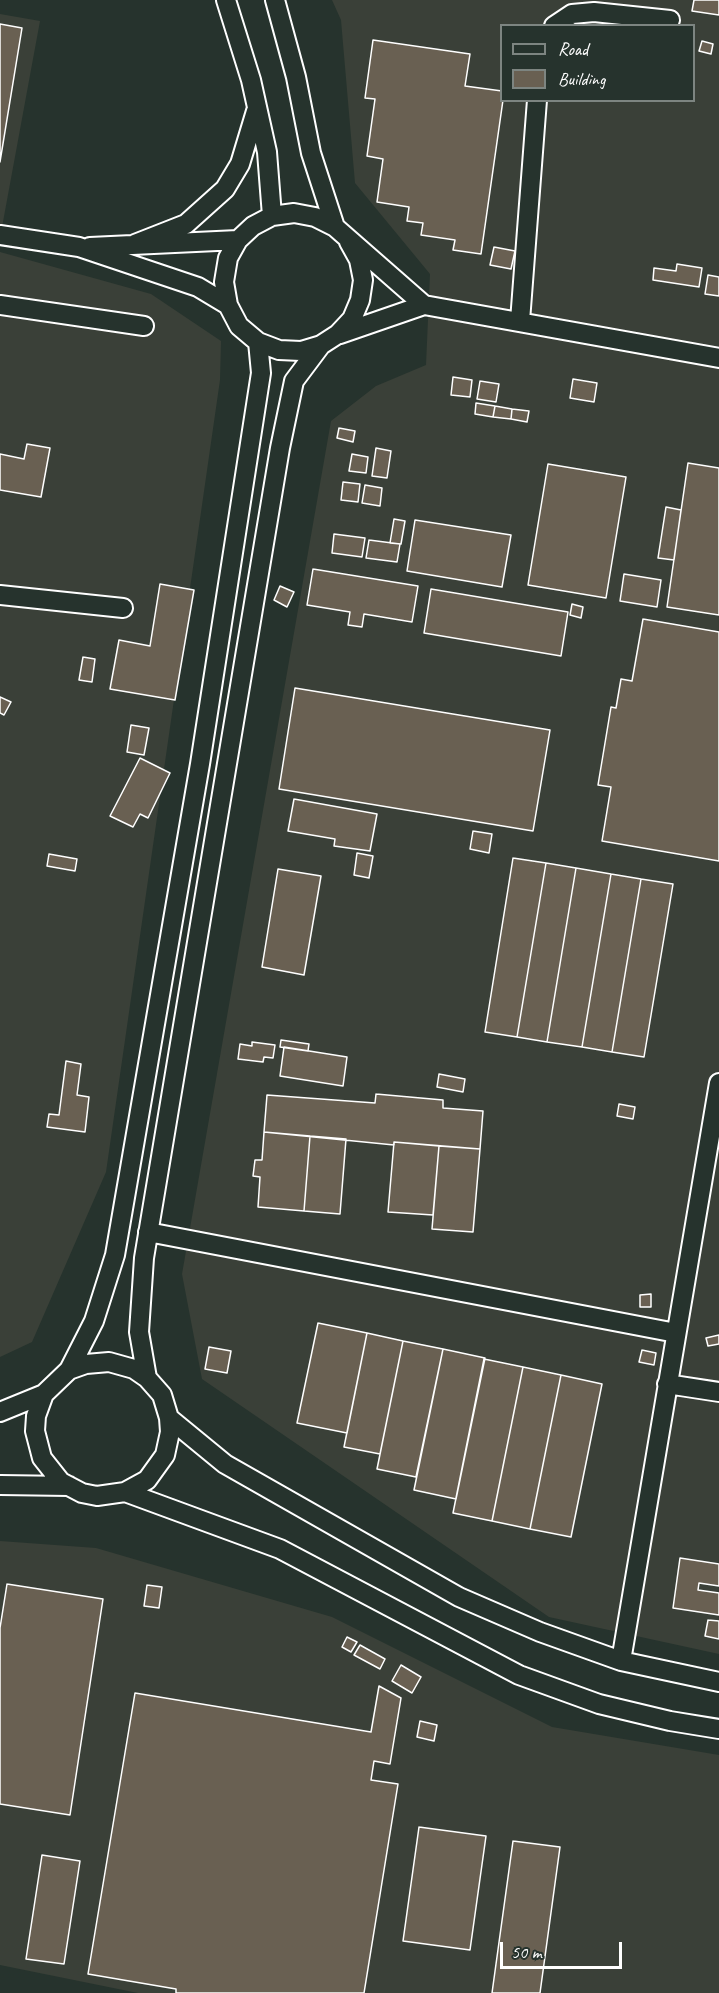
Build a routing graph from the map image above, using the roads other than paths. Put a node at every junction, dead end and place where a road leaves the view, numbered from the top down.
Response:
1 (226, 0) edge
2 (275, 0) edge
3 (670, 21) dead end
4 (557, 24) edge
5 (537, 102) edge
6 (257, 106) junction
7 (272, 216) junction
8 (335, 227) junction
9 (0, 235) edge
10 (238, 240) junction
11 (349, 242) junction
12 (135, 244) junction
13 (79, 247) junction
14 (0, 304) edge
15 (228, 305) junction
16 (424, 305) junction
17 (519, 321) junction
18 (144, 326) dead end
19 (338, 334) junction
20 (258, 342) junction
21 (321, 345) junction
22 (719, 358) edge
23 (0, 595) edge
24 (123, 608) dead end
25 (719, 1083) edge
26 (148, 1232) junction
27 (676, 1333) junction
28 (69, 1370) junction
29 (147, 1378) junction
30 (667, 1384) junction
31 (719, 1392) edge
32 (44, 1394) junction
33 (0, 1412) edge
34 (170, 1418) junction
35 (0, 1485) edge
36 (69, 1486) junction
37 (125, 1492) junction
38 (621, 1661) junction
39 (719, 1682) edge
40 (719, 1729) edge

1 - 6 street
2 - 8 street
3 - 4 street
5 - 17 street
6 - 7 street
6 - 12 street
7 - 8 street
7 - 10 street
8 - 11 street
9 - 13 street
10 - 12 street
10 - 15 street
11 - 16 street
11 - 19 street
12 - 13 street
13 - 15 street
14 - 18 street
15 - 20 street
16 - 17 street
16 - 19 street
17 - 22 street
19 - 21 street
20 - 21 street
20 - 28 street
21 - 26 street
23 - 24 street
25 - 27 street
26 - 27 street
26 - 29 street
27 - 30 street
28 - 29 street
28 - 32 street
29 - 34 street
30 - 31 street
30 - 38 street
32 - 33 street
32 - 36 street
34 - 37 street
34 - 38 street
35 - 36 street
36 - 37 street
37 - 40 street
38 - 39 street

